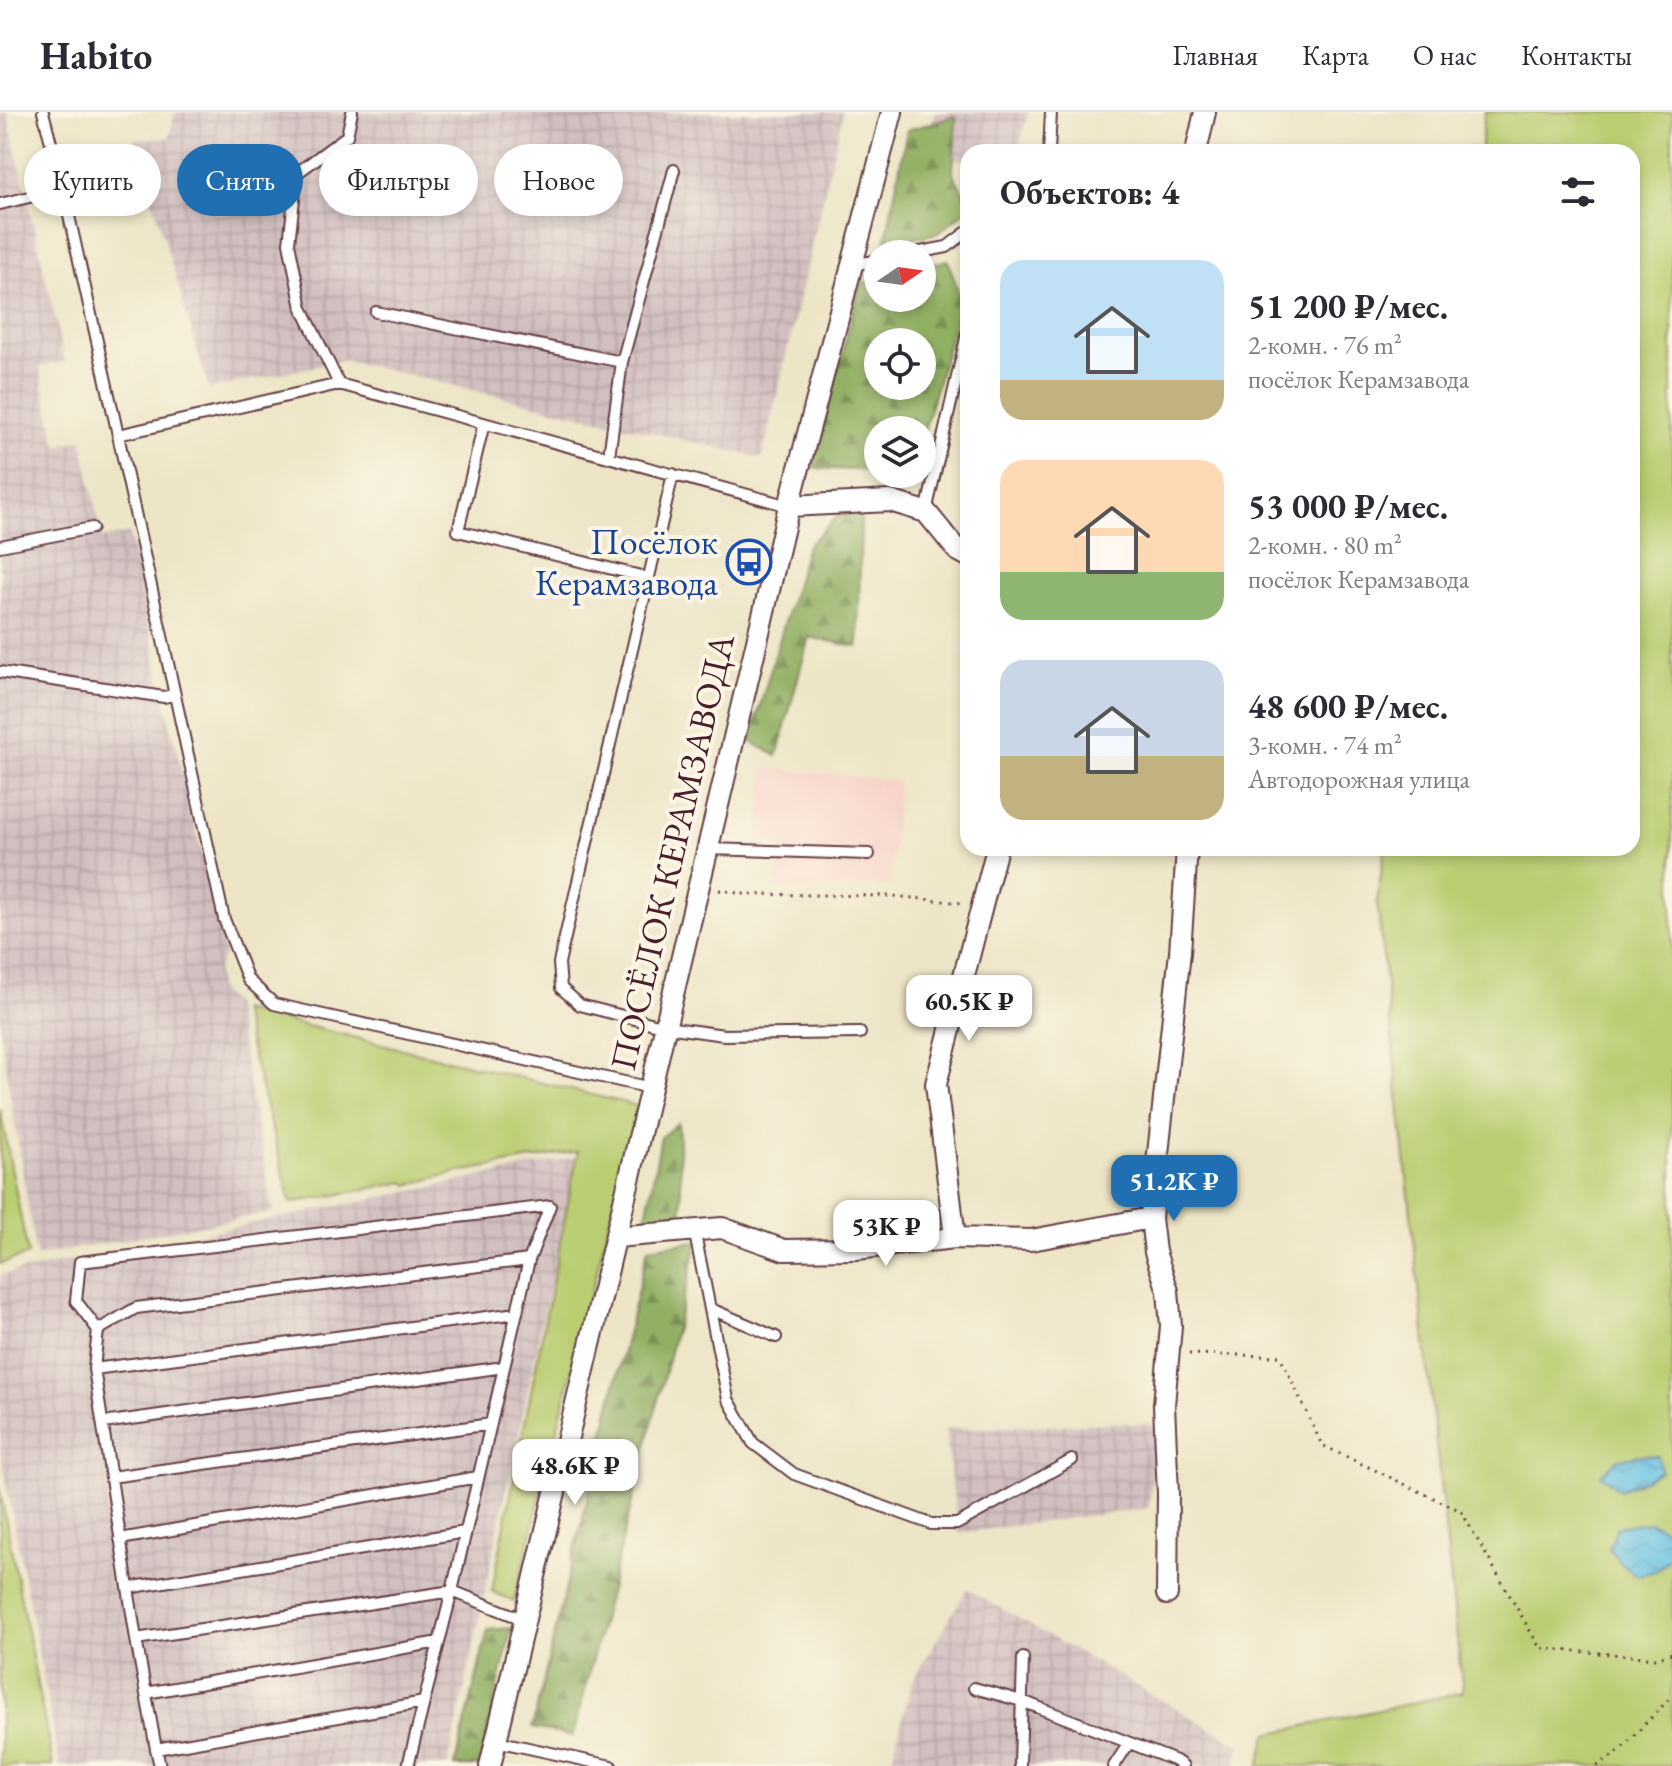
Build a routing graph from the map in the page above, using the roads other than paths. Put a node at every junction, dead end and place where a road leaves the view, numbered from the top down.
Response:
1 (43, 112) edge
2 (352, 112) edge
3 (892, 112) edge
4 (1051, 112) edge
5 (1205, 112) edge
6 (51, 144) edge
7 (1049, 144) edge
8 (1198, 144) edge
9 (674, 170) dead end
10 (24, 198) edge
11 (0, 204) edge
12 (69, 216) edge
13 (960, 237) edge
14 (936, 249) edge
15 (864, 263) edge
16 (851, 265) junction
17 (376, 312) dead end
18 (622, 362) junction
19 (960, 364) edge
20 (339, 384) junction
21 (484, 423) junction
22 (118, 435) junction
23 (609, 456) junction
24 (673, 474) junction
25 (789, 506) junction
26 (926, 512) junction
27 (92, 528) dead end
28 (0, 546) edge
29 (960, 552) edge
30 (649, 578) junction
31 (0, 672) edge
32 (173, 695) junction
33 (708, 849) junction
34 (869, 854) dead end
35 (995, 856) edge
36 (1186, 856) edge
37 (666, 1027) junction
38 (860, 1033) dead end
39 (651, 1088) junction
40 (1151, 1218) junction
41 (694, 1229) junction
42 (616, 1237) junction
43 (955, 1238) junction
44 (529, 1260) junction
45 (711, 1309) junction
46 (517, 1313) junction
47 (98, 1330) junction
48 (776, 1337) dead end
49 (504, 1367) junction
50 (94, 1369) junction
51 (103, 1423) junction
52 (491, 1424) junction
53 (1072, 1460) dead end
54 (111, 1477) junction
55 (478, 1477) junction
56 (465, 1532) junction
57 (120, 1539) junction
58 (128, 1588) junction
59 (452, 1591) junction
60 (1167, 1594) dead end
61 (525, 1620) junction
62 (136, 1639) junction
63 (439, 1642) junction
64 (1023, 1658) dead end
65 (974, 1688) dead end
66 (146, 1693) junction
67 (1022, 1701) junction
68 (424, 1702) junction
69 (496, 1741) junction
70 (1129, 1743) junction
71 (156, 1749) junction
72 (160, 1766) edge
73 (408, 1766) edge
74 (490, 1766) edge
75 (611, 1766) edge
76 (1020, 1766) edge
77 (1114, 1766) edge
78 (1183, 1766) edge

1 - 6 lane
2 - 20 lane
3 - 16 street, ПОСЁЛОК КЕРАМЗАВОДА
4 - 7 lane
5 - 8 street
9 - 18 lane
10 - 11 lane
12 - 22 lane
13 - 14 lane
15 - 16 lane
16 - 25 street, ПОСЁЛОК КЕРАМЗАВОДА
17 - 18 lane
18 - 23 lane
19 - 26 lane
20 - 21 lane
20 - 22 lane
21 - 23 lane
21 - 30 lane
22 - 32 lane
23 - 24 lane
24 - 25 lane
24 - 30 lane
25 - 26 street
25 - 33 street, ПОСЁЛОК КЕРАМЗАВОДА
26 - 29 street
27 - 28 lane
30 - 37 lane
31 - 32 lane
32 - 39 lane
33 - 34 lane
33 - 37 street, ПОСЁЛОК КЕРАМЗАВОДА
35 - 43 street
36 - 40 street
37 - 38 lane
37 - 39 street, ПОСЁЛОК КЕРАМЗАВОДА
39 - 42 street, ПОСЁЛОК КЕРАМЗАВОДА
40 - 43 street
40 - 60 street
41 - 42 street
41 - 43 street
41 - 45 lane
42 - 61 street, ПОСЁЛОК КЕРАМЗАВОДА
44 - 46 lane
44 - 47 lane
44 - 47 lane
45 - 48 lane
45 - 53 lane
46 - 49 lane
46 - 50 lane
47 - 50 lane
49 - 51 lane
49 - 52 lane
50 - 51 lane
51 - 54 lane
52 - 54 lane
52 - 55 lane
54 - 57 lane
55 - 56 lane
55 - 57 lane
56 - 58 lane
56 - 59 lane
57 - 58 lane
58 - 62 lane
59 - 61 lane
59 - 62 lane
59 - 63 lane
61 - 69 street, ПОСЁЛОК КЕРАМЗАВОДА
62 - 66 lane
63 - 66 lane
63 - 68 lane
64 - 67 lane
65 - 67 lane
66 - 71 lane
67 - 70 lane
67 - 76 lane
68 - 71 lane
68 - 73 lane
69 - 74 street, ПОСЁЛОК КЕРАМЗАВОДА
69 - 75 lane
70 - 77 lane
70 - 78 lane
71 - 72 lane

